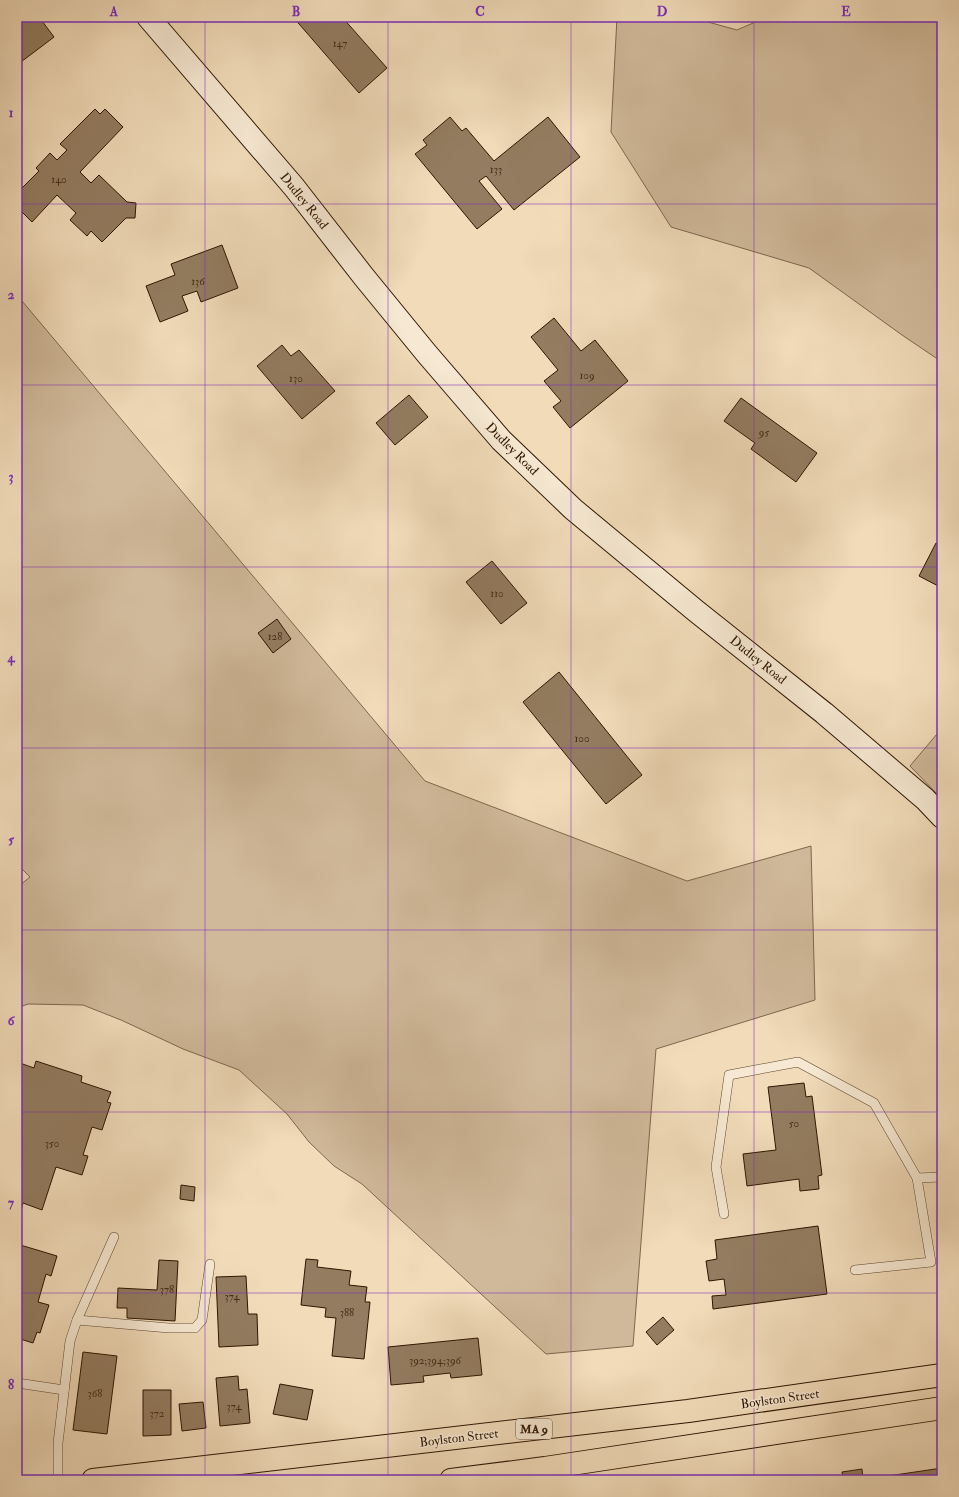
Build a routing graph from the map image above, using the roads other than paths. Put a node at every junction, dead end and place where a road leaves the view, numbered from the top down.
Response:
1 (148, 17) edge
2 (942, 817) edge
3 (942, 1177) edge
4 (917, 1178) junction
5 (724, 1214) dead end
6 (114, 1237) dead end
7 (210, 1264) dead end
8 (855, 1270) dead end
9 (77, 1320) junction
10 (942, 1375) edge
11 (17, 1383) edge
12 (64, 1390) junction
13 (942, 1408) edge
14 (58, 1480) edge
15 (94, 1480) edge
16 (451, 1480) edge

1 - 2 street, Dudley Road
3 - 4 lane
4 - 5 lane
4 - 8 lane
6 - 9 lane
7 - 9 lane
9 - 12 lane
10 - 15 highway, Boylston Street / MA 9
11 - 12 lane
12 - 14 lane
13 - 16 highway

